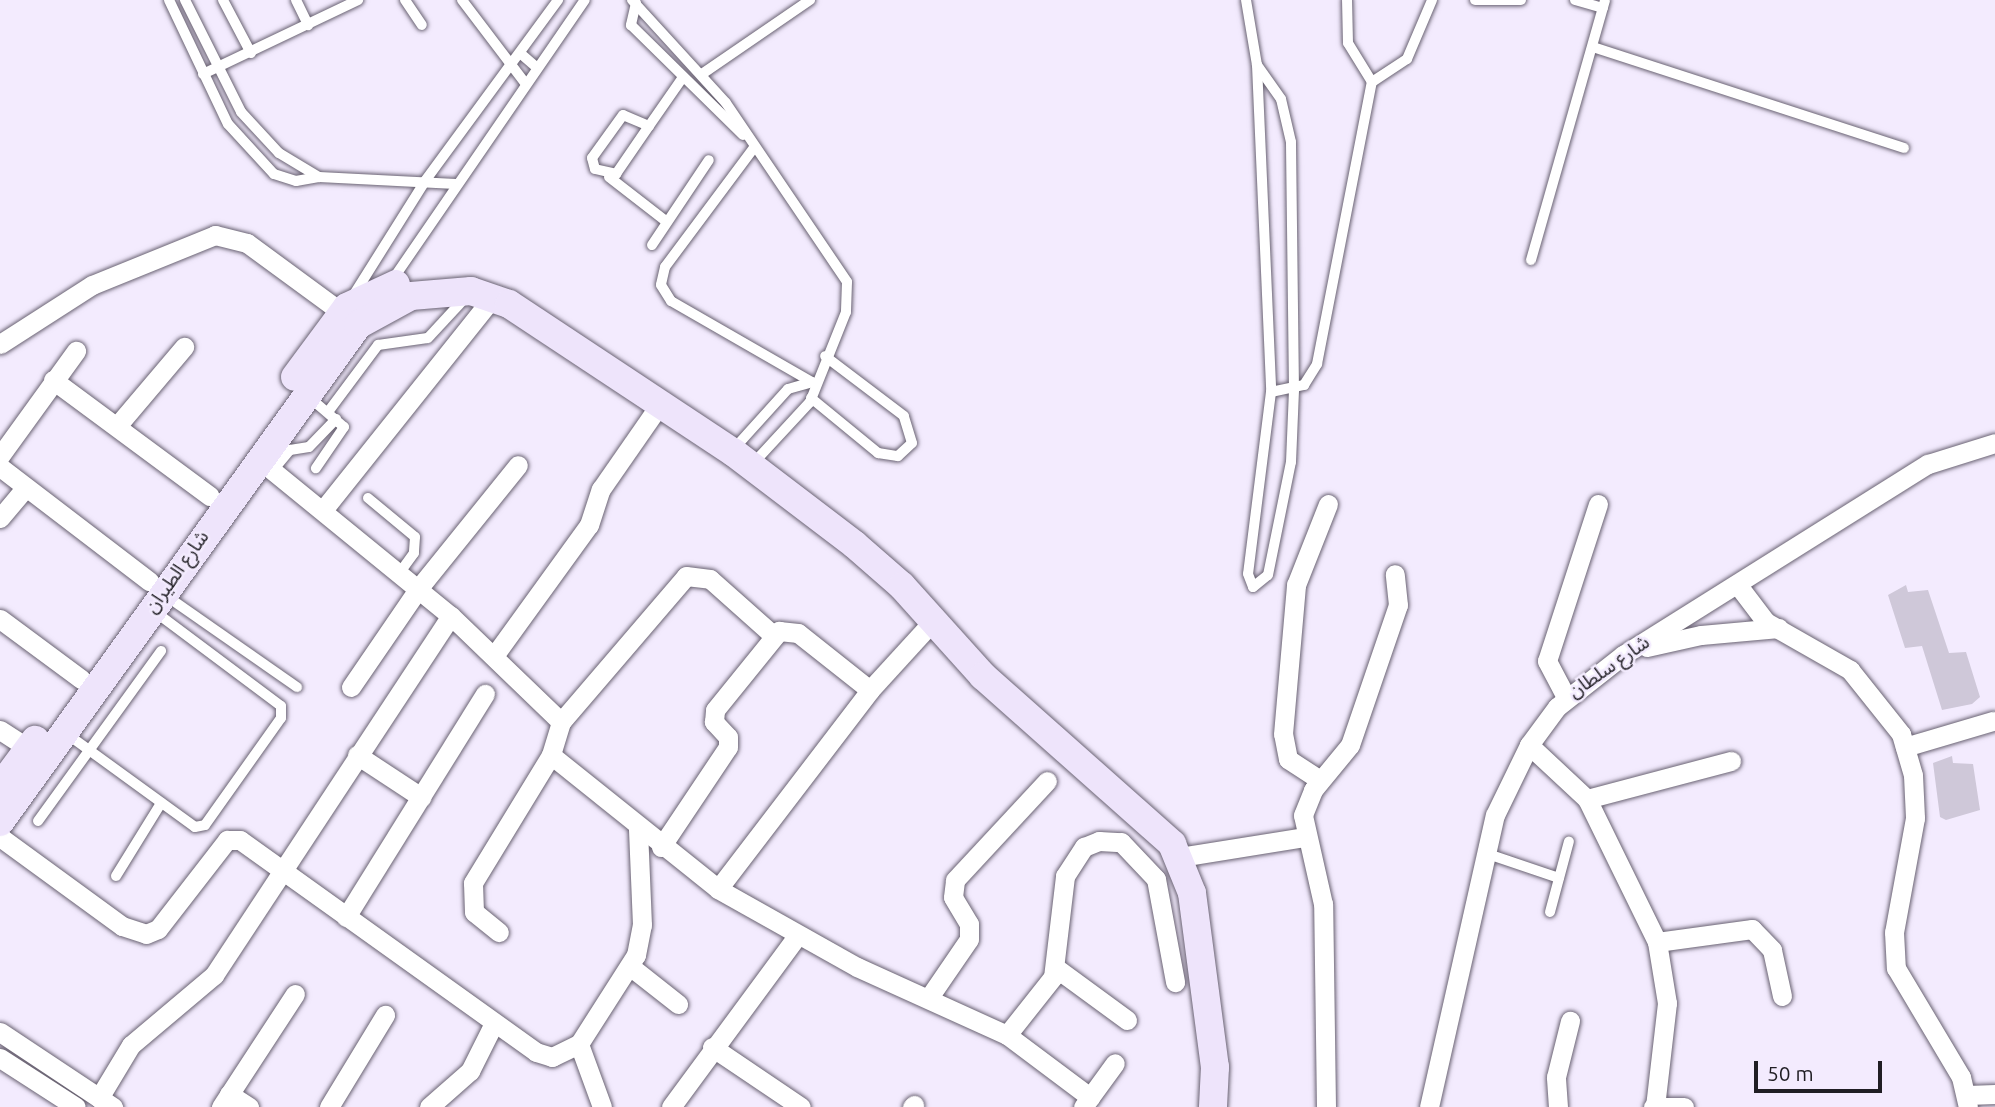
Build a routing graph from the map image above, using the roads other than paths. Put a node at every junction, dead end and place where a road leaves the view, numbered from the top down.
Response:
1 (169, 0) edge
2 (185, 0) edge
3 (223, 0) edge
4 (296, 0) edge
5 (358, 0) edge
6 (405, 0) edge
7 (461, 0) edge
8 (558, 0) edge
9 (586, 0) edge
10 (810, 0) edge
11 (1246, 0) edge
12 (1347, 0) edge
13 (1432, 0) edge
14 (1475, 0) edge
15 (1521, 0) edge
16 (1575, 0) edge
17 (634, 2) edge
18 (1604, 4) edge
19 (308, 24) junction
20 (422, 26) dead end
21 (1593, 47) junction
22 (251, 52) junction
23 (520, 53) junction
24 (1257, 65) junction
25 (536, 66) junction
26 (218, 68) junction
27 (508, 69) junction
28 (203, 74) junction
29 (702, 74) junction
30 (683, 77) junction
31 (1372, 82) junction
32 (525, 83) junction
33 (649, 126) junction
34 (744, 136) junction
35 (1903, 148) dead end
36 (753, 149) junction
37 (709, 160) dead end
38 (318, 177) junction
39 (609, 177) junction
40 (425, 181) junction
41 (456, 184) junction
42 (667, 222) junction
43 (652, 245) dead end
44 (1531, 260) dead end
45 (389, 286) junction
46 (482, 294) junction
47 (349, 315) junction
48 (0, 344) edge
49 (184, 347) dead end
50 (76, 351) dead end
51 (824, 356) junction
52 (53, 380) junction
53 (812, 383) junction
54 (1294, 390) junction
55 (1271, 392) junction
56 (305, 394) junction
57 (811, 398) junction
58 (660, 404) junction
59 (332, 415) junction
60 (117, 426) junction
61 (1995, 443) edge
62 (745, 450) junction
63 (0, 456) edge
64 (265, 464) junction
65 (519, 465) dead end
66 (0, 467) edge
67 (316, 468) dead end
68 (25, 488) junction
69 (210, 496) junction
70 (368, 498) dead end
71 (1328, 503) dead end
72 (1598, 504) dead end
73 (323, 510) junction
74 (0, 518) edge
75 (400, 572) junction
76 (1395, 574) dead end
77 (1737, 584) junction
78 (418, 589) junction
79 (154, 595) junction
80 (451, 616) junction
81 (933, 621) junction
82 (3, 628) edge
83 (1780, 628) junction
84 (774, 636) junction
85 (161, 651) dead end
86 (1623, 655) junction
87 (494, 656) junction
88 (81, 679) junction
89 (297, 687) dead end
90 (351, 687) dead end
91 (870, 690) junction
92 (485, 694) dead end
93 (1566, 697) junction
94 (1993, 721) dead end
95 (561, 722) junction
96 (0, 730) edge
97 (64, 732) junction
98 (1529, 745) junction
99 (1905, 747) junction
100 (29, 749) junction
101 (89, 751) junction
102 (357, 755) junction
103 (551, 755) junction
104 (1731, 761) dead end
105 (1320, 780) junction
106 (1046, 781) dead end
107 (0, 787) edge
108 (421, 797) junction
109 (1587, 799) junction
110 (162, 803) junction
111 (38, 821) dead end
112 (0, 822) edge
113 (638, 829) junction
114 (0, 837) edge
115 (1305, 837) junction
116 (1569, 841) dead end
117 (661, 847) junction
118 (1485, 853) junction
119 (1180, 857) junction
120 (282, 871) junction
121 (116, 876) dead end
122 (1559, 878) junction
123 (718, 889) junction
124 (1550, 912) dead end
125 (346, 917) junction
126 (499, 932) dead end
127 (797, 936) junction
128 (1657, 942) junction
129 (631, 967) junction
130 (1056, 968) junction
131 (1175, 982) dead end
132 (295, 994) dead end
133 (930, 996) junction
134 (1782, 996) dead end
135 (678, 1003) dead end
136 (385, 1015) dead end
137 (1127, 1020) dead end
138 (1570, 1021) dead end
139 (495, 1023) junction
140 (0, 1032) edge
141 (1007, 1035) junction
142 (579, 1044) junction
143 (712, 1047) junction
144 (0, 1058) edge
145 (1115, 1063) dead end
146 (1995, 1094) edge
147 (225, 1100) edge
148 (1967, 1101) edge
149 (106, 1102) edge
150 (1087, 1102) edge
151 (76, 1107) edge
152 (250, 1107) edge
153 (329, 1107) edge
154 (429, 1107) edge
155 (602, 1107) edge
156 (671, 1107) edge
157 (801, 1107) edge
158 (1213, 1107) edge
159 (1326, 1107) edge
160 (1429, 1107) edge
161 (1559, 1107) edge
162 (1654, 1107) edge
163 (1684, 1107) edge

1 - 28 lane
2 - 26 lane
3 - 22 lane
4 - 19 lane
5 - 19 lane
6 - 20 lane
7 - 27 lane
8 - 23 lane
9 - 25 lane
10 - 29 lane
11 - 24 lane
12 - 31 lane
13 - 31 lane
14 - 15 lane
16 - 18 lane
17 - 29 lane
17 - 30 lane
18 - 21 lane
19 - 22 lane
21 - 35 lane
21 - 44 lane
22 - 26 lane
23 - 25 lane
23 - 27 lane
24 - 54 lane
24 - 55 lane
25 - 32 lane
26 - 28 lane
26 - 38 lane
27 - 32 lane
27 - 40 lane
28 - 38 lane
29 - 34 lane
30 - 33 lane
30 - 34 lane
31 - 54 lane
32 - 41 lane
33 - 39 lane
33 - 39 lane
34 - 36 lane
36 - 51 lane
36 - 53 lane
37 - 42 lane
38 - 40 lane
39 - 42 lane
40 - 41 lane
40 - 47 lane
41 - 45 lane
42 - 43 lane
45 - 47 street
45 - 62 street
46 - 47 street
46 - 58 street
46 - 59 lane
46 - 73 street
47 - 48 street
47 - 56 street, شارع الطيران
47 - 69 street, شارع الطيران
49 - 60 street
50 - 52 street
51 - 53 lane
51 - 57 lane
52 - 60 street
52 - 63 street
53 - 57 lane
53 - 62 lane
54 - 55 lane
54 - 55 lane
56 - 59 lane
56 - 64 street, شارع الطيران
57 - 62 lane
58 - 62 street
58 - 87 street
59 - 64 lane
59 - 67 lane
60 - 69 street
61 - 77 street, شارع سلطان
62 - 81 street
64 - 73 street
64 - 79 street, شارع الطيران
65 - 78 street
66 - 68 street
68 - 74 street
68 - 79 street
69 - 79 street, شارع الطيران
70 - 75 lane
71 - 105 street
72 - 93 street
73 - 75 street
75 - 78 street
76 - 105 street
77 - 83 street
77 - 86 street, شارع سلطان
78 - 80 street
78 - 90 street
79 - 88 street, شارع الطيران
79 - 89 lane
79 - 97 street, شارع الطيران
79 - 110 lane
80 - 87 street
80 - 102 street
81 - 91 street
81 - 119 street
82 - 88 street
83 - 86 street
83 - 99 street
84 - 91 street
84 - 95 street
84 - 117 street
85 - 101 lane
86 - 93 street, شارع سلطان
87 - 95 street
88 - 100 street, شارع الطيران
91 - 123 street
92 - 108 street
93 - 98 street, شارع سلطان
94 - 99 street
95 - 103 street
96 - 100 street
97 - 101 lane
97 - 112 street, شارع الطيران
98 - 109 street
98 - 118 street, شارع سلطان
99 - 148 street
100 - 107 street, شارع الطيران
101 - 110 lane
101 - 111 lane
102 - 108 street
102 - 120 street
103 - 113 street
103 - 126 street
104 - 109 street
105 - 115 street
106 - 133 street
108 - 125 street
109 - 128 street
110 - 121 lane
113 - 117 street
113 - 129 street
114 - 120 street
115 - 119 street
115 - 159 street
116 - 122 lane
117 - 123 street
118 - 122 lane
118 - 160 street, شارع سلطان
119 - 158 street
120 - 125 street
120 - 149 street
122 - 124 lane
123 - 127 street
125 - 139 street
127 - 133 street
127 - 143 street
128 - 134 street
128 - 162 street
129 - 135 street
129 - 142 street
130 - 131 street
130 - 137 street
130 - 141 street
132 - 147 street
133 - 141 street
136 - 153 street
138 - 161 street
139 - 142 street
139 - 154 street
140 - 149 street
141 - 150 street
142 - 155 street
143 - 156 street
143 - 157 street
144 - 151 street
145 - 150 street
146 - 148 street
147 - 152 street
162 - 163 street

